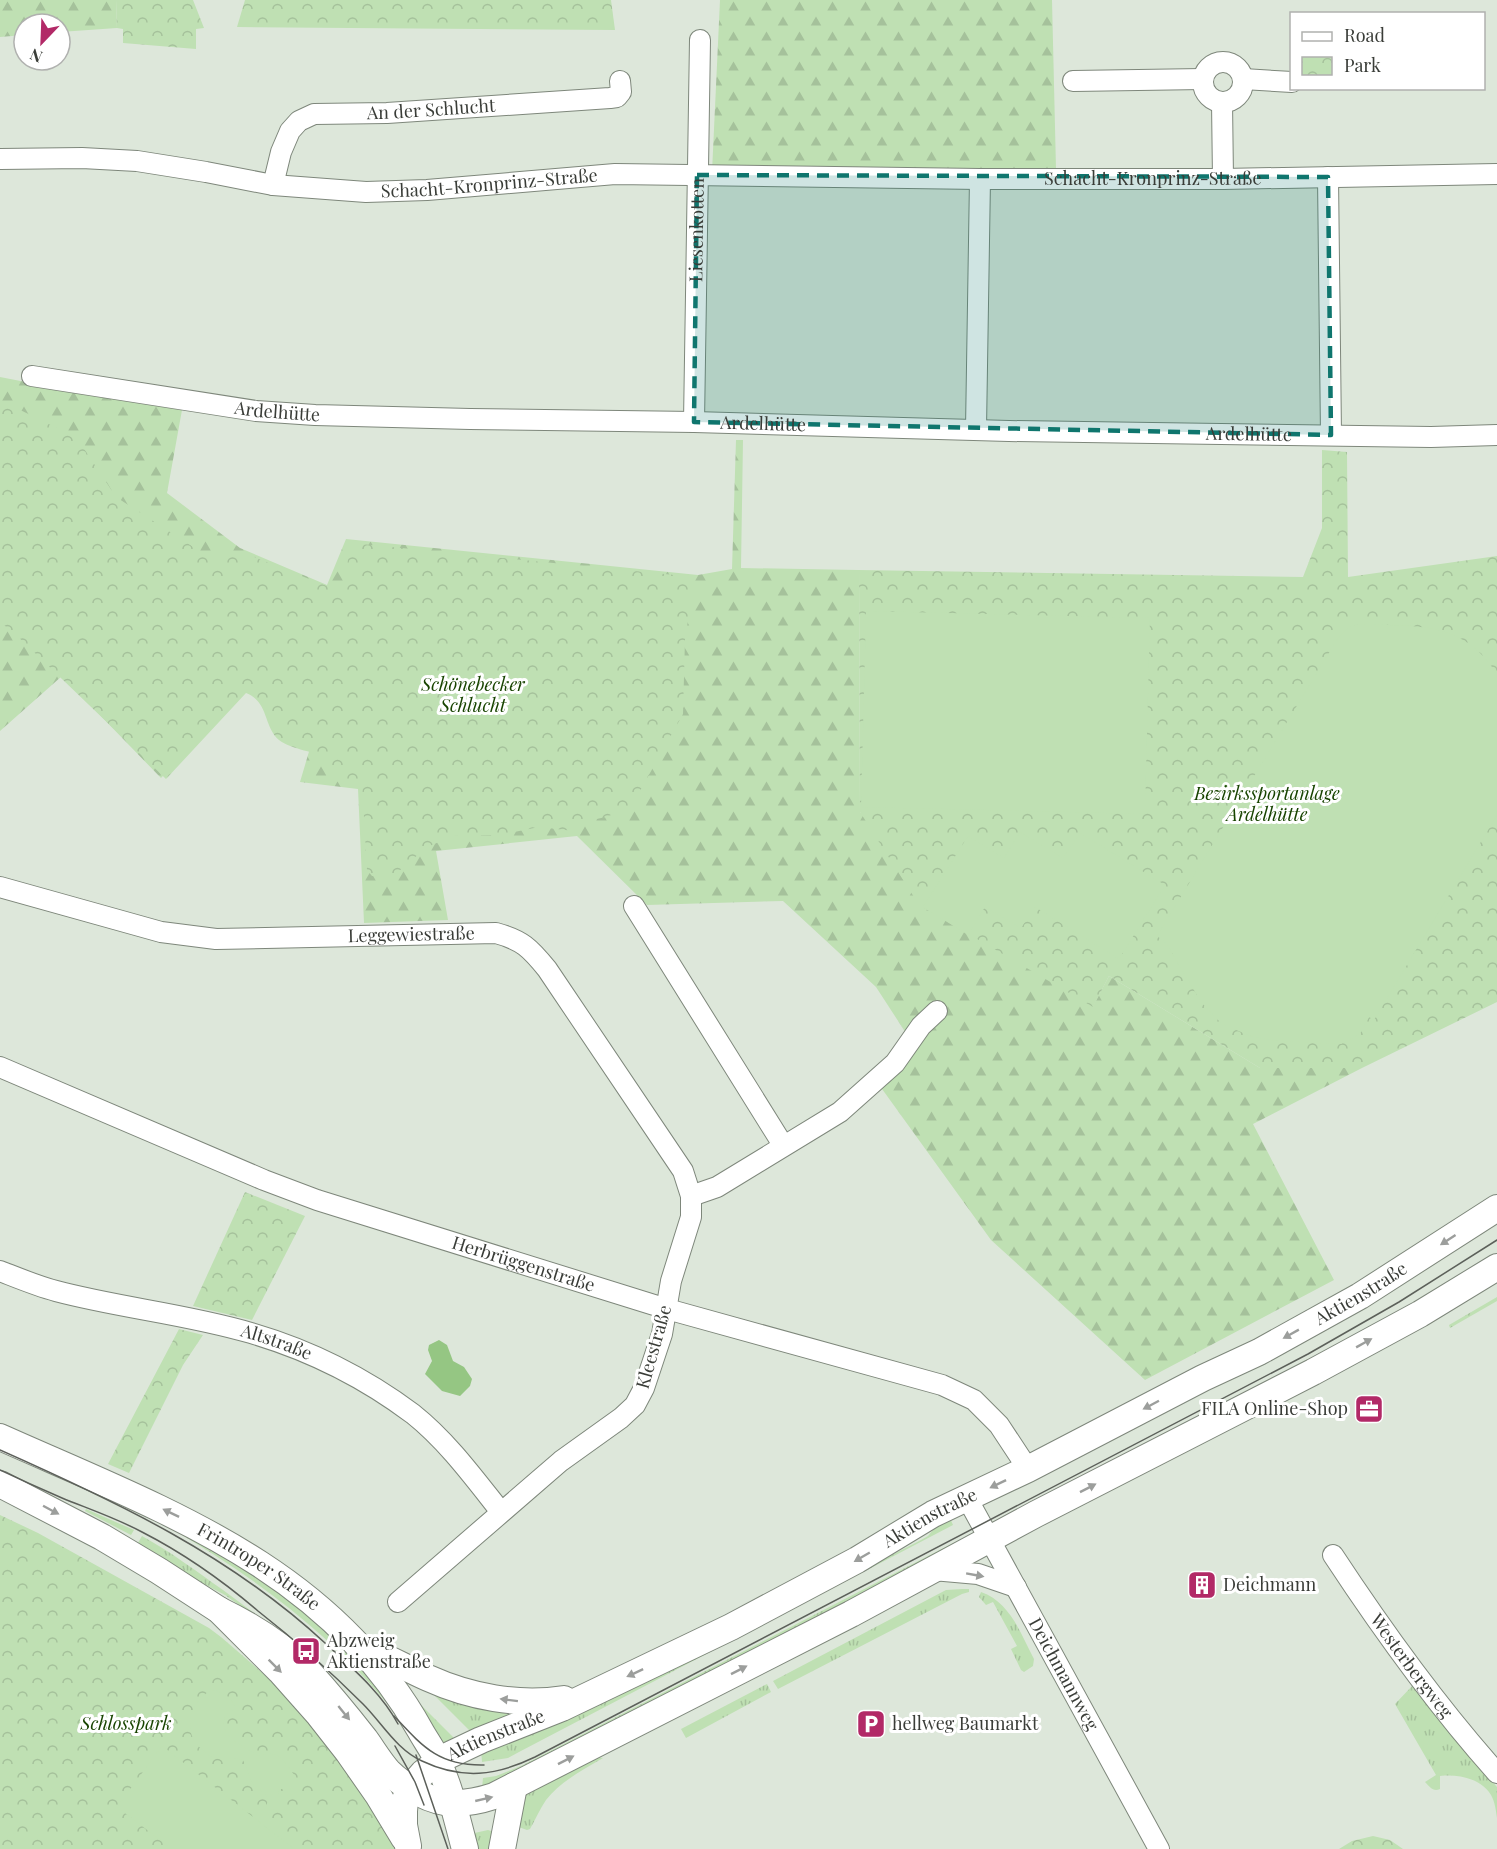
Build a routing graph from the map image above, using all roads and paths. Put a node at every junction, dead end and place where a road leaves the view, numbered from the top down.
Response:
1 (700, 40) dead end
2 (1203, 79) junction
3 (1243, 79) junction
4 (620, 81) dead end
5 (1073, 81) dead end
6 (1290, 82) edge
7 (1222, 102) junction
8 (0, 159) edge
9 (1497, 174) edge
10 (697, 175) junction
11 (1328, 177) junction
12 (1223, 179) junction
13 (980, 180) junction
14 (273, 185) junction
15 (32, 376) dead end
16 (694, 422) junction
17 (976, 429) junction
18 (1332, 435) junction
19 (1497, 435) edge
20 (0, 886) edge
21 (634, 906) dead end
22 (937, 1011) dead end
23 (0, 1067) edge
24 (783, 1145) junction
25 (691, 1196) junction
26 (1497, 1208) edge
27 (1497, 1267) edge
28 (0, 1271) edge
29 (667, 1309) junction
30 (0, 1437) edge
31 (1029, 1469) junction
32 (0, 1484) edge
33 (967, 1498) junction
34 (501, 1512) junction
35 (988, 1540) junction
36 (1334, 1555) dead end
37 (933, 1570) junction
38 (1016, 1587) junction
39 (398, 1602) dead end
40 (219, 1610) junction
41 (359, 1646) junction
42 (588, 1695) junction
43 (438, 1761) junction
44 (1497, 1773) edge
45 (514, 1786) junction
46 (410, 1789) junction
47 (452, 1803) junction
48 (409, 1847) edge
49 (465, 1849) edge
50 (502, 1849) edge
51 (1159, 1849) edge

1 - 10 street, Liesenkotten
2 - 3 street
2 - 5 street
2 - 7 street
3 - 6 street
3 - 7 street
4 - 14 street, An der Schlucht
7 - 12 street
8 - 14 street, Schacht-Kronprinz-Straße
9 - 11 street, Schacht-Kronprinz-Straße
10 - 13 street, Schacht-Kronprinz-Straße
10 - 14 street, Schacht-Kronprinz-Straße
10 - 16 street, Liesenkotten
11 - 12 street, Schacht-Kronprinz-Straße
11 - 18 street
12 - 13 street, Schacht-Kronprinz-Straße
13 - 17 street
15 - 16 street, Ardelhütte
16 - 17 street, Ardelhütte
17 - 18 street, Ardelhütte
18 - 19 street, Ardelhütte
20 - 25 street, Leggewiestraße
21 - 24 street
22 - 24 street
23 - 29 street, Herbrüggenstraße
24 - 25 street
25 - 29 street, Kleestraße
26 -> 31 main road, Aktienstraße
35 -> 27 main road
28 - 34 street, Altstraße
29 - 31 street, Herbrüggenstraße
29 - 34 street, Kleestraße
41 -> 30 main road, Frintroper Straße
31 -> 33 main road, Aktienstraße
32 -> 40 main road
33 - 35 street, Deichmannweg
33 -> 42 main road, Aktienstraße
34 - 39 street, Kleestraße
35 - 37 main road
35 - 38 street, Deichmannweg
36 - 44 street, Westerbergweg
37 -> 38 street
45 -> 37 main road
38 - 51 street, Deichmannweg
40 -> 46 main road
40 -> 48 main road
42 -> 41 main road
41 - 43 main road, Frintroper Straße
42 - 43 main road, Aktienstraße
43 - 46 main road, Aktienstraße
43 - 47 main road, Frintroper Straße
47 -> 45 main road
45 - 50 main road
46 - 47 main road
46 - 48 main road
47 - 49 main road, Frintroper Straße

